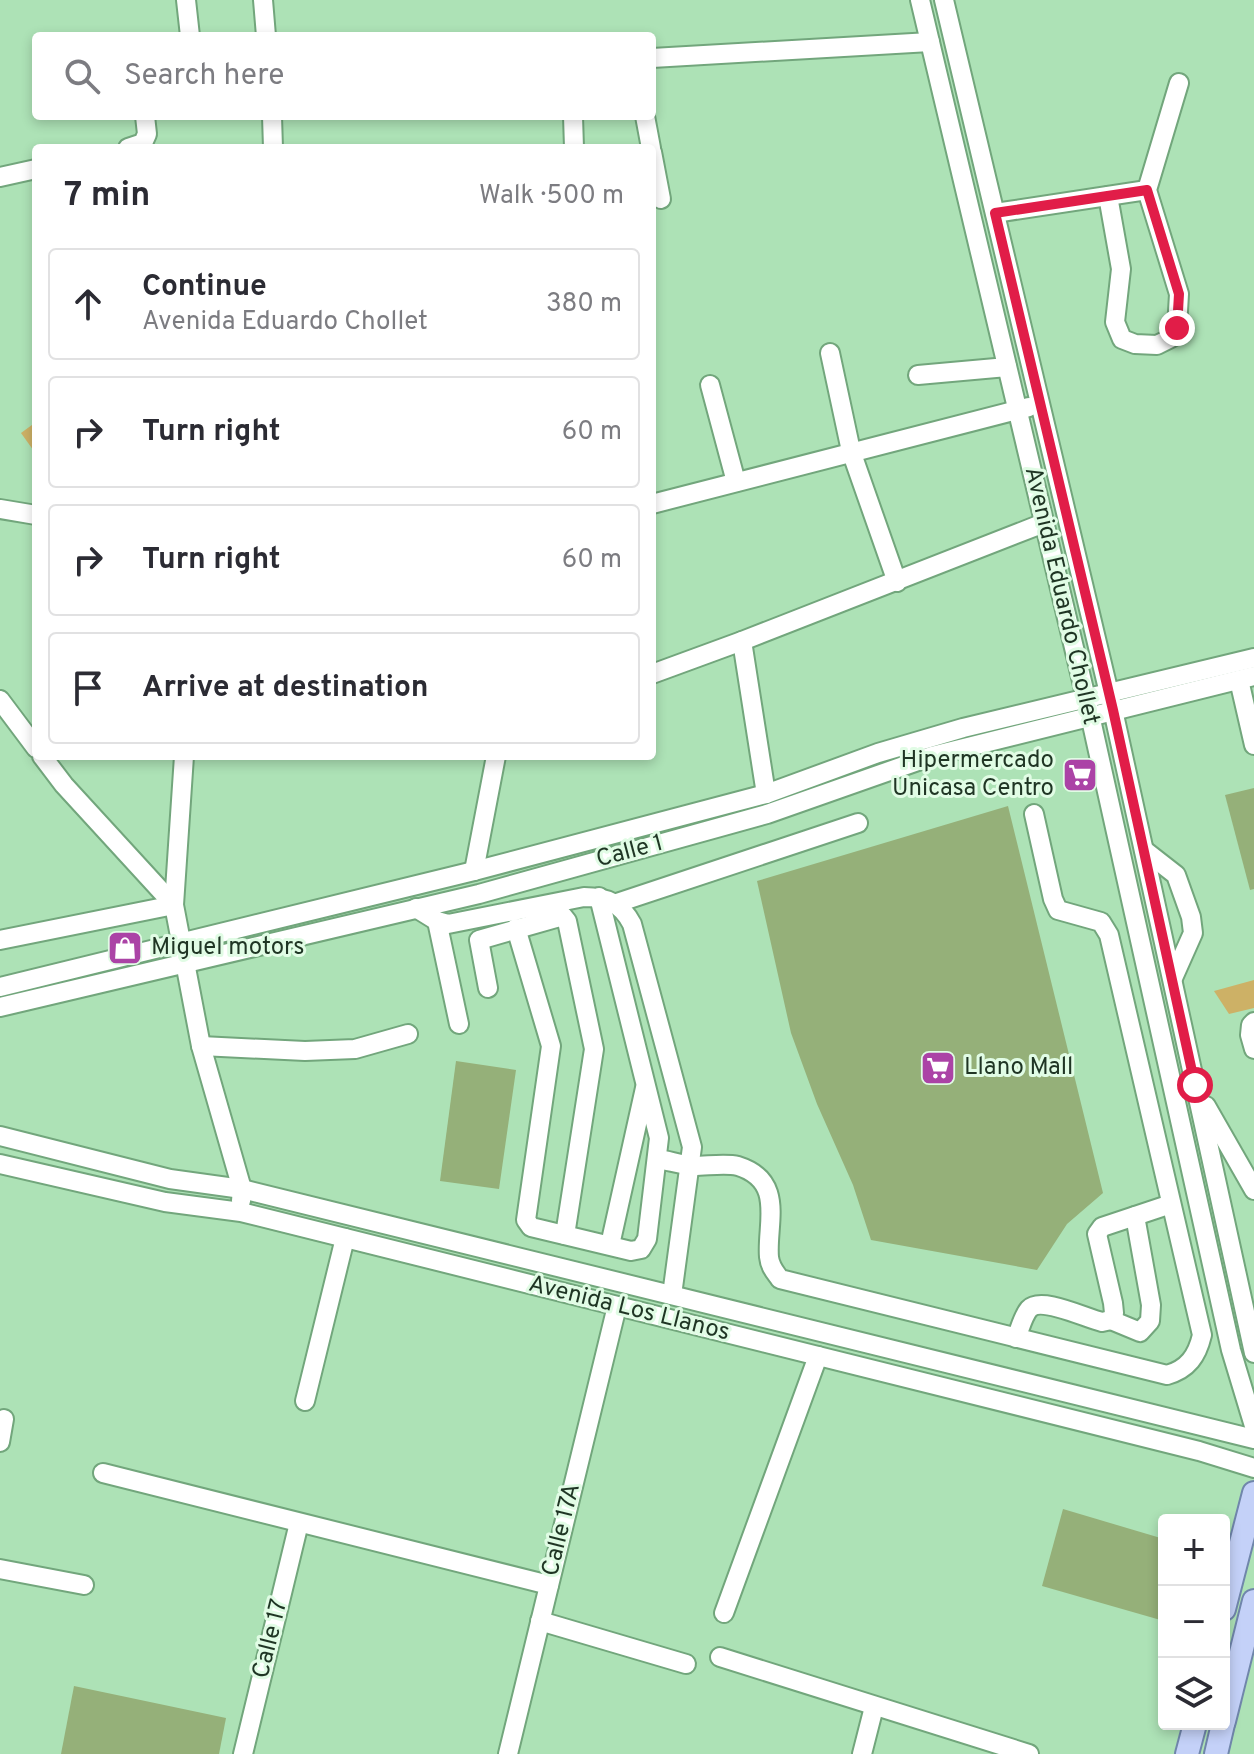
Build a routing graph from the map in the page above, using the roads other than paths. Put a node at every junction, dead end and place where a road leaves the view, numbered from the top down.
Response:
1 (186, 0) edge
2 (263, 0) edge
3 (920, 0) edge
4 (944, 0) edge
5 (190, 32) edge
6 (266, 32) edge
7 (930, 42) junction
8 (656, 58) edge
9 (1179, 83) dead end
10 (145, 120) edge
11 (272, 120) edge
12 (573, 120) edge
13 (646, 120) edge
14 (140, 144) edge
15 (273, 144) edge
16 (574, 144) edge
17 (651, 144) edge
18 (32, 170) edge
19 (656, 172) edge
20 (0, 177) edge
21 (1147, 190) junction
22 (1108, 196) junction
23 (661, 199) dead end
24 (995, 213) junction
25 (830, 353) dead end
26 (1007, 367) junction
27 (918, 375) dead end
28 (710, 385) dead end
29 (1041, 403) junction
30 (1017, 411) junction
31 (851, 451) junction
32 (736, 482) junction
33 (656, 503) edge
34 (0, 509) edge
35 (32, 514) edge
36 (1044, 523) junction
37 (897, 582) junction
38 (742, 641) junction
39 (1254, 658) edge
40 (656, 673) edge
41 (1247, 678) edge
42 (0, 700) edge
43 (1111, 701) junction
44 (1088, 706) junction
45 (32, 743) edge
46 (1254, 745) edge
47 (45, 760) edge
48 (184, 760) edge
49 (495, 760) edge
50 (766, 794) junction
51 (1034, 814) dead end
52 (858, 823) dead end
53 (1144, 850) junction
54 (474, 871) junction
55 (608, 900) junction
56 (174, 905) junction
57 (416, 908) junction
58 (437, 921) junction
59 (516, 928) junction
60 (0, 940) edge
61 (183, 952) junction
62 (1173, 978) junction
63 (0, 987) edge
64 (488, 988) dead end
65 (0, 1007) edge
66 (1254, 1022) edge
67 (459, 1024) dead end
68 (408, 1034) dead end
69 (201, 1046) junction
70 (1254, 1049) edge
71 (646, 1082) junction
72 (1195, 1085) junction
73 (0, 1136) edge
74 (658, 1159) junction
75 (0, 1164) edge
76 (691, 1166) junction
77 (242, 1189) junction
78 (1254, 1190) edge
79 (1171, 1204) junction
80 (241, 1212) junction
81 (1135, 1216) junction
82 (565, 1235) junction
83 (345, 1238) junction
84 (610, 1245) junction
85 (672, 1295) junction
86 (617, 1306) junction
87 (1111, 1320) junction
88 (1016, 1338) junction
89 (1254, 1353) edge
90 (818, 1356) junction
91 (305, 1401) dead end
92 (4, 1419) dead end
93 (1254, 1426) edge
94 (1254, 1439) edge
95 (0, 1442) edge
96 (1254, 1468) edge
97 (103, 1473) dead end
98 (1254, 1493) edge
99 (299, 1523) junction
100 (0, 1569) edge
101 (84, 1585) dead end
102 (549, 1585) junction
103 (1230, 1586) edge
104 (724, 1613) dead end
105 (1252, 1614) edge
106 (540, 1621) junction
107 (720, 1657) dead end
108 (686, 1664) dead end
109 (1230, 1700) edge
110 (874, 1707) junction
111 (1193, 1730) edge
112 (1222, 1730) edge
113 (243, 1754) edge
114 (508, 1754) edge
115 (862, 1754) edge
116 (1029, 1754) edge
117 (1187, 1754) edge
118 (1216, 1754) edge

1 - 5 street
2 - 6 street
3 - 7 street, Avenida Eduardo Chollet
4 - 24 street, Avenida Eduardo Chollet
7 - 8 street
7 - 26 street, Avenida Eduardo Chollet
9 - 21 street
10 - 14 street
11 - 15 street
12 - 16 street
13 - 17 street
18 - 20 street
19 - 23 street
21 - 22 street
21 - 22 street
22 - 24 street
24 - 29 street, Avenida Eduardo Chollet
25 - 31 street
26 - 27 street
26 - 30 street, Avenida Eduardo Chollet
28 - 32 street
29 - 30 street
29 - 43 street, Avenida Eduardo Chollet
30 - 31 street
30 - 36 street, Avenida Eduardo Chollet
31 - 32 street
31 - 37 street
32 - 33 street
34 - 35 street
36 - 37 street
36 - 44 street, Avenida Eduardo Chollet
37 - 38 street
38 - 40 street
38 - 50 street
39 - 43 street, Calle 1
41 - 43 street, Calle 1
41 - 46 street
42 - 45 street
43 - 44 street, Calle 1
43 - 53 street, Avenida Eduardo Chollet
44 - 50 street, Calle 1
44 - 57 street, Calle 1
44 - 93 street, Avenida Eduardo Chollet
47 - 56 street
48 - 56 street
49 - 54 street
50 - 54 street, Calle 1
51 - 79 street
52 - 55 street
53 - 62 street, Avenida Eduardo Chollet
53 - 62 street
54 - 61 street, Calle 1
55 - 58 street
55 - 71 street
55 - 76 street
56 - 60 street
56 - 61 street
57 - 58 street
57 - 61 street, Calle 1
58 - 67 street
59 - 64 street
59 - 82 street
59 - 82 street
61 - 63 street, Calle 1
61 - 65 street, Calle 1
61 - 69 street
62 - 72 street, Avenida Eduardo Chollet
66 - 70 street
68 - 69 street
69 - 77 street
71 - 74 street
71 - 84 street
72 - 78 street
72 - 89 street, Avenida Eduardo Chollet
73 - 77 street, Avenida Los Llanos
74 - 76 street
74 - 84 street
75 - 80 street, Avenida Los Llanos
76 - 85 street
76 - 88 street
77 - 80 street
77 - 85 street, Avenida Los Llanos
79 - 81 street
79 - 88 street
80 - 83 street, Avenida Los Llanos
81 - 87 street
81 - 87 street
82 - 84 street
83 - 86 street, Avenida Los Llanos
83 - 91 street
85 - 94 street, Avenida Los Llanos
86 - 90 street, Avenida Los Llanos
86 - 102 street, Calle 17A
87 - 88 street
90 - 96 street, Avenida Los Llanos
90 - 104 street
92 - 95 street
97 - 99 street
98 - 103 main road
99 - 102 street
99 - 113 street, Calle 17
100 - 101 street
102 - 106 street, Calle 17A
105 - 109 main road
106 - 108 street
106 - 114 street, Calle 17A
107 - 110 street
110 - 115 street
110 - 116 street
111 - 117 main road
112 - 118 main road

